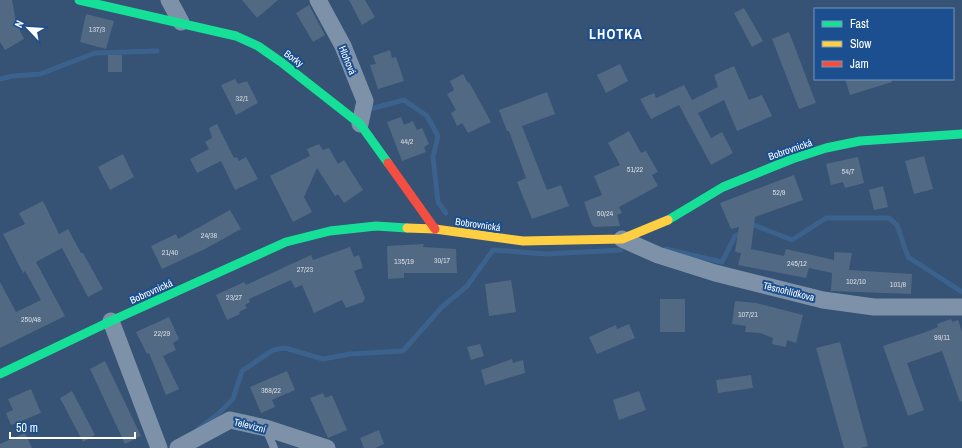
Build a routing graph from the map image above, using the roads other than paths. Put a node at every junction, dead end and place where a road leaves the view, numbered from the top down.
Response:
1 (78, 0) edge
2 (169, 0) edge
3 (318, 0) edge
4 (181, 22) junction
5 (360, 124) junction
6 (962, 134) edge
7 (435, 229) junction
8 (622, 239) junction
9 (962, 307) edge
10 (111, 320) junction
11 (0, 374) edge
12 (266, 428) junction
13 (159, 448) edge
14 (178, 448) edge
15 (274, 448) edge
16 (327, 448) edge

1 - 4 street, Borky
2 - 4 street
3 - 5 street, Hlohová
4 - 5 street, Borky
5 - 7 street, Borky
6 - 8 street, Bobrovnická
7 - 8 street, Bobrovnická
7 - 10 street, Bobrovnická
8 - 9 street, Těsnohlídkova
10 - 11 street, Bobrovnická
10 - 13 street
12 - 14 street, Televizní
12 - 15 lane
12 - 16 street, Televizní

